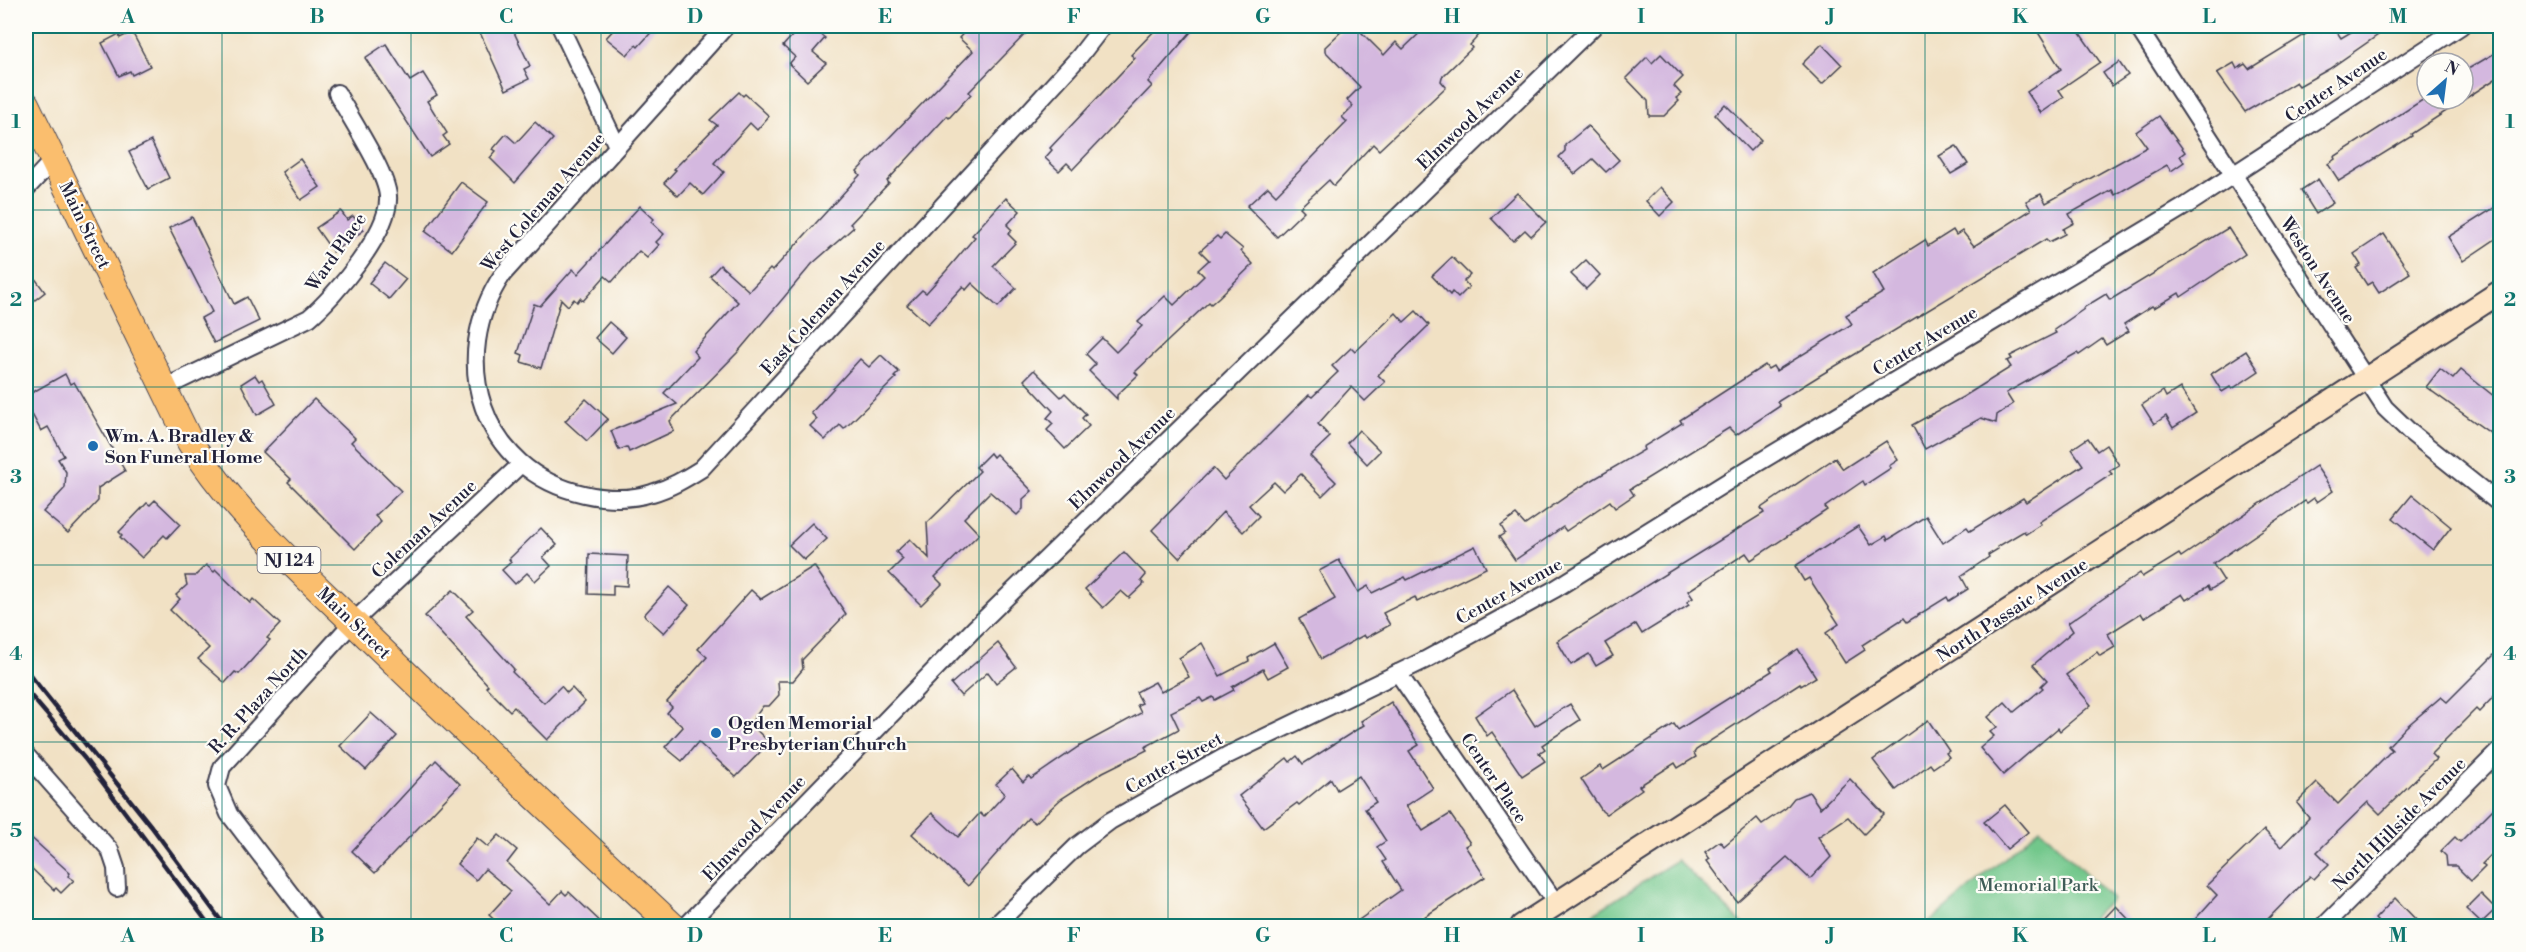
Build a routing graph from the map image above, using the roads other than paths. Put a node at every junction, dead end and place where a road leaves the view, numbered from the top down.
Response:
1 (560, 26) edge
2 (726, 26) edge
3 (1103, 26) edge
4 (1594, 26) edge
5 (2137, 26) edge
6 (2461, 26) edge
7 (337, 93) dead end
8 (26, 104) edge
9 (617, 146) junction
10 (53, 160) junction
11 (2234, 175) junction
12 (26, 189) edge
13 (2500, 292) edge
14 (2365, 379) junction
15 (164, 388) junction
16 (521, 464) junction
17 (2500, 504) edge
18 (353, 622) junction
19 (1398, 673) junction
20 (2500, 750) edge
21 (26, 755) edge
22 (117, 888) dead end
23 (1557, 905) junction
24 (315, 927) edge
25 (673, 927) edge
26 (687, 927) edge
27 (995, 927) edge
28 (1522, 927) edge
29 (2324, 927) edge

1 - 9 street
2 - 9 street, West Coleman Avenue
3 - 16 street, East Coleman Avenue
4 - 26 street, Elmwood Avenue
5 - 11 street, Weston Avenue
6 - 11 street, Center Avenue
7 - 15 street, Ward Place
8 - 10 main road, Main Street / NJ 124
9 - 16 street, West Coleman Avenue
10 - 12 street
10 - 15 main road, Main Street / NJ 124
11 - 14 street, Weston Avenue
11 - 19 street, Center Avenue
13 - 14 main road, North Passaic Avenue
14 - 17 street, Weston Avenue
14 - 23 main road, North Passaic Avenue
15 - 18 main road, Main Street / NJ 124
16 - 18 street, Coleman Avenue
18 - 24 street, R. R. Plaza North
18 - 25 main road, Main Street / NJ 124
19 - 23 street, Center Place
19 - 27 street, Center Street
20 - 29 street, North Hillside Avenue
21 - 22 street
23 - 28 main road, North Passaic Avenue

